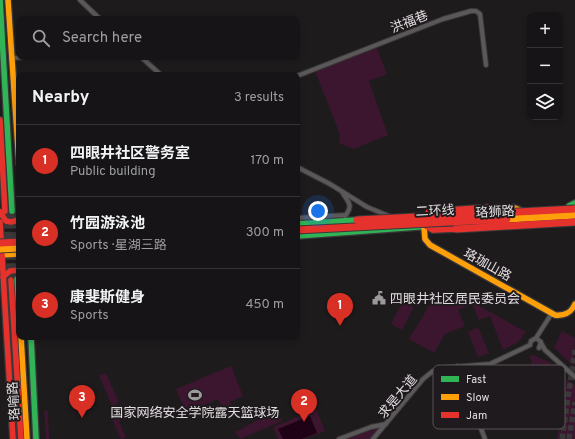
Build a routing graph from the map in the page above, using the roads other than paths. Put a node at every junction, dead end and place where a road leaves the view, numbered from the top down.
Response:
1 (0, 0) edge
2 (8, 0) edge
3 (80, 0) edge
4 (97, 16) edge
5 (12, 58) junction
6 (16, 58) edge
7 (144, 60) edge
8 (486, 65) dead end
9 (158, 72) edge
10 (300, 75) edge
11 (16, 119) edge
12 (0, 120) edge
13 (300, 169) edge
14 (340, 190) junction
15 (574, 206) edge
16 (520, 210) junction
17 (6, 211) edge
18 (389, 216) junction
19 (344, 217) junction
20 (574, 219) edge
21 (357, 220) junction
22 (16, 221) edge
23 (0, 222) edge
24 (300, 223) edge
25 (300, 223) edge
26 (300, 223) edge
27 (425, 226) junction
28 (300, 236) edge
29 (16, 240) edge
30 (0, 241) edge
31 (16, 249) edge
32 (1, 253) edge
33 (16, 254) edge
34 (16, 270) edge
35 (2, 279) edge
36 (16, 292) edge
37 (575, 304) edge
38 (552, 314) junction
39 (16, 325) edge
40 (17, 340) edge
41 (21, 340) edge
42 (31, 340) edge
43 (539, 340) junction
44 (530, 346) junction
45 (539, 348) junction
46 (545, 350) junction
47 (474, 365) edge
48 (562, 365) edge
49 (565, 368) edge
50 (433, 372) edge
51 (575, 377) edge
52 (386, 424) junction
53 (482, 429) edge
54 (13, 439) edge
55 (21, 439) edge
56 (27, 439) edge
57 (36, 439) edge
58 (339, 439) edge
59 (373, 439) edge
60 (486, 439) edge

1 - 17 main road
2 - 5 main road
3 - 4 street
5 - 6 street
5 - 11 main road
7 - 9 street
8 - 10 street, 洪福巷
12 - 17 main road
13 - 14 street
14 - 18 street
14 - 19 street
15 - 16 main road, 珞狮路
15 - 21 main road, 二环线, bridge
16 - 18 main road, 珞狮路
16 - 21 main road, bridge
17 - 22 main road
18 - 19 main road, 珞狮路
19 - 24 main road, 珞狮路
20 - 26 main road, 二环线, bridge
20 - 27 main road, 珞狮路
20 - 27 main road, bridge
21 - 25 main road, 二环线
23 - 30 main road
27 - 28 main road, 珞狮路
27 - 38 main road, 珞珈山路
29 - 30 main road, bridge
30 - 32 main road
31 - 32 main road, bridge
32 - 33 main road
32 - 35 main road
34 - 35 main road
35 - 54 main road
36 - 39 main road, 珞喻路
37 - 38 main road
38 - 43 street
40 - 55 main road, 珞喻路
41 - 56 main road, 珞喻路
42 - 57 main road
43 - 44 street
43 - 45 street
43 - 46 street
44 - 45 street
44 - 47 street, 求是大道
45 - 46 street
46 - 48 street
49 - 51 street
50 - 52 street, 求是大道
52 - 58 street
52 - 59 street, 求是大道
53 - 60 street

